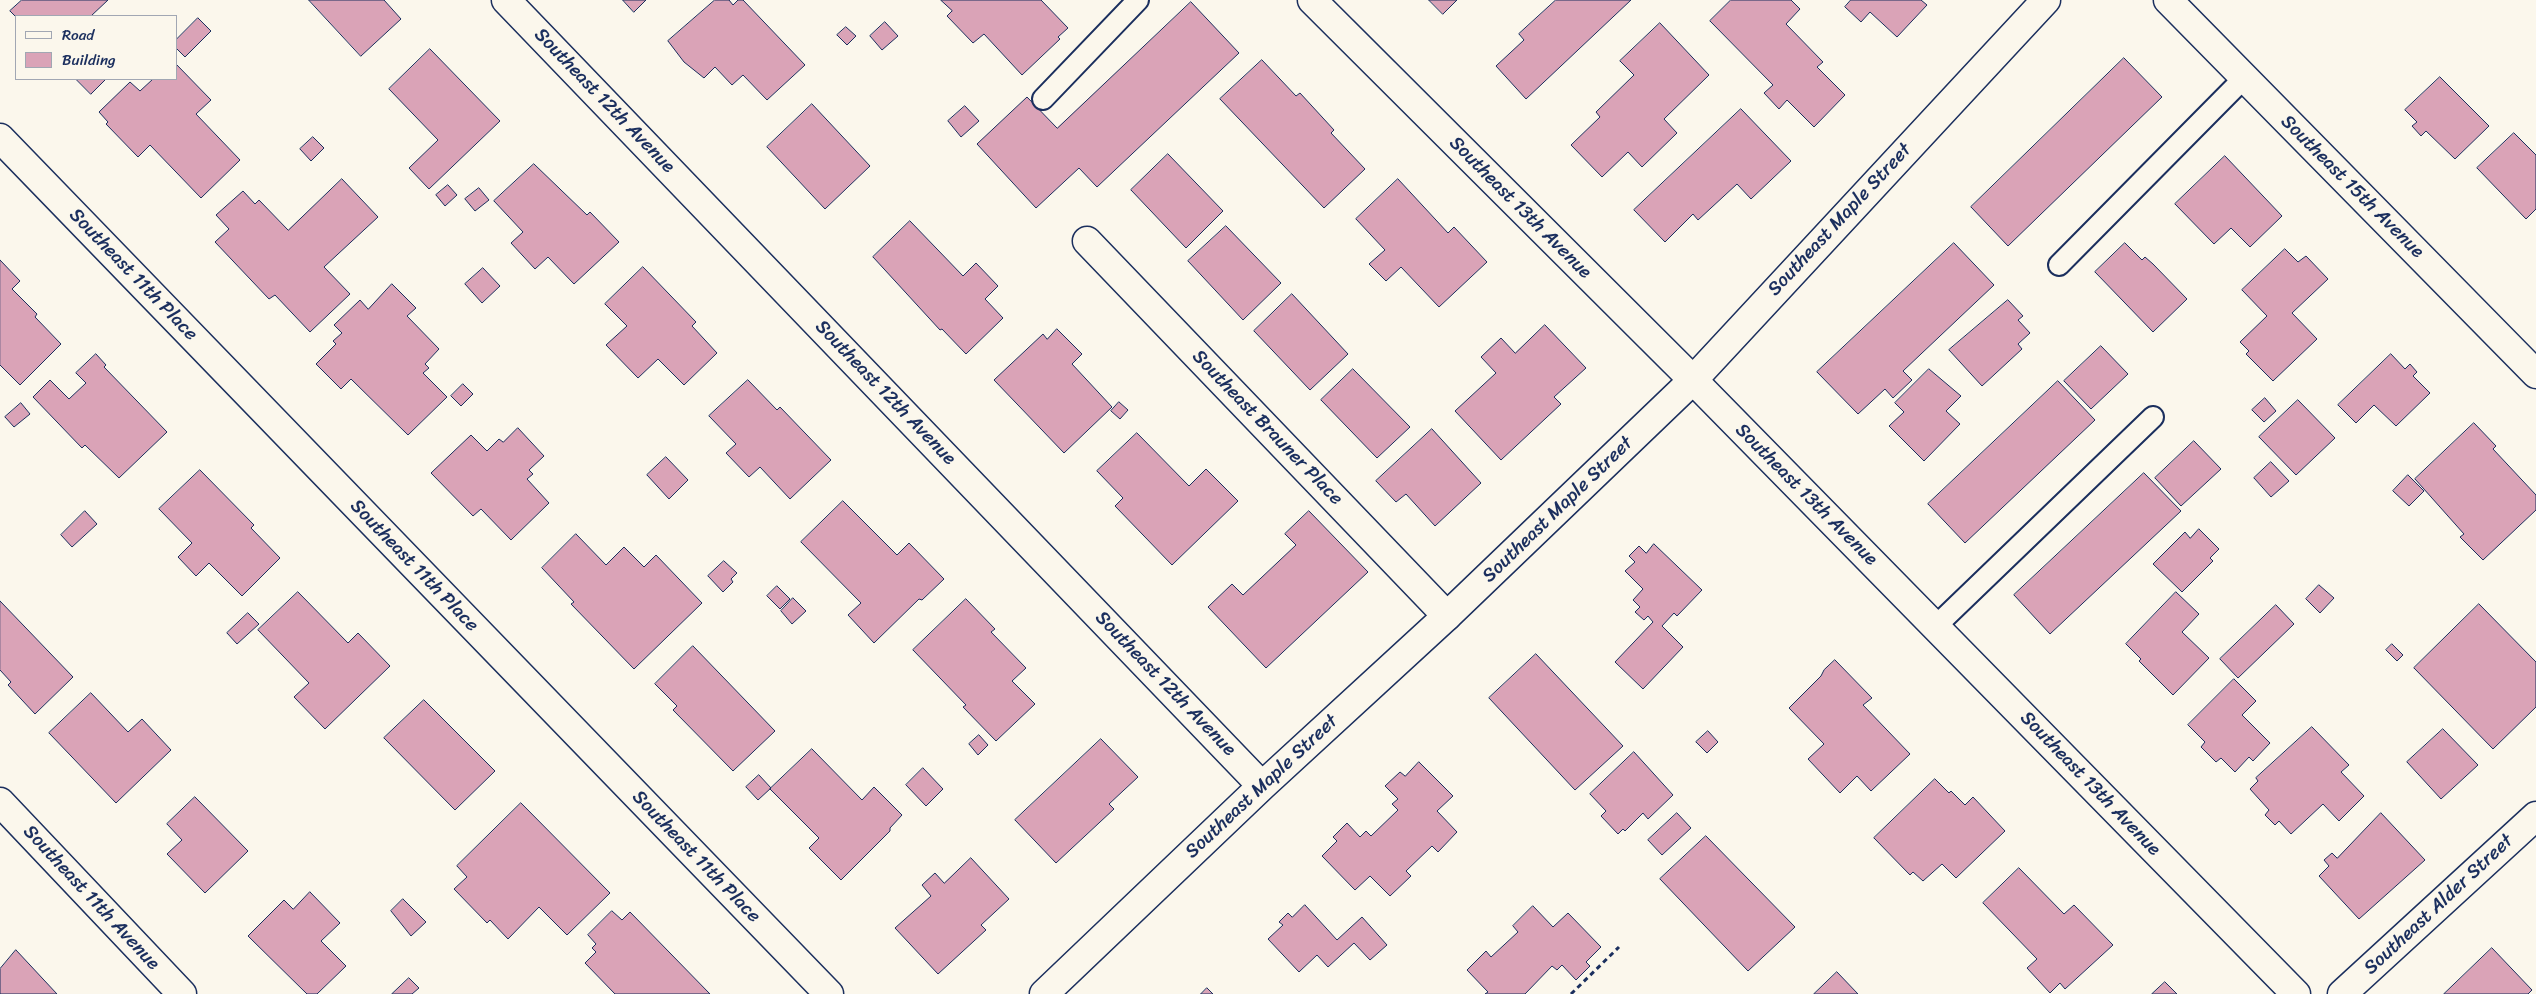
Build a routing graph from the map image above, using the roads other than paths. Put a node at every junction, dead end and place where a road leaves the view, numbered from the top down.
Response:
1 (506, 0) edge
2 (1138, 0) edge
3 (1312, 0) edge
4 (2046, 0) edge
5 (2168, 0) edge
6 (2244, 77) junction
7 (1043, 99) dead end
8 (0, 138) edge
9 (1087, 241) dead end
10 (2059, 265) dead end
11 (2536, 374) edge
12 (1693, 380) junction
13 (2153, 418) dead end
14 (1447, 616) junction
15 (1936, 626) junction
16 (1262, 786) junction
17 (0, 802) edge
18 (2536, 816) edge
19 (182, 994) edge
20 (829, 994) edge
21 (1044, 994) edge
22 (2296, 994) edge
23 (2342, 994) edge

1 - 16 street, Southeast 12th Avenue
2 - 7 lane
3 - 12 street, Southeast 13th Avenue
4 - 12 street, Southeast Maple Street
5 - 6 street, Southeast 15th Avenue
6 - 10 lane
6 - 11 street, Southeast 15th Avenue
8 - 20 street, Southeast 11th Place
9 - 14 street, Southeast Brauner Place
12 - 14 street, Southeast Maple Street
12 - 15 street, Southeast 13th Avenue
13 - 15 lane
14 - 16 street, Southeast Maple Street
15 - 22 street, Southeast 13th Avenue
16 - 21 street, Southeast Maple Street
17 - 19 street, Southeast 11th Avenue
18 - 23 street, Southeast Alder Street

